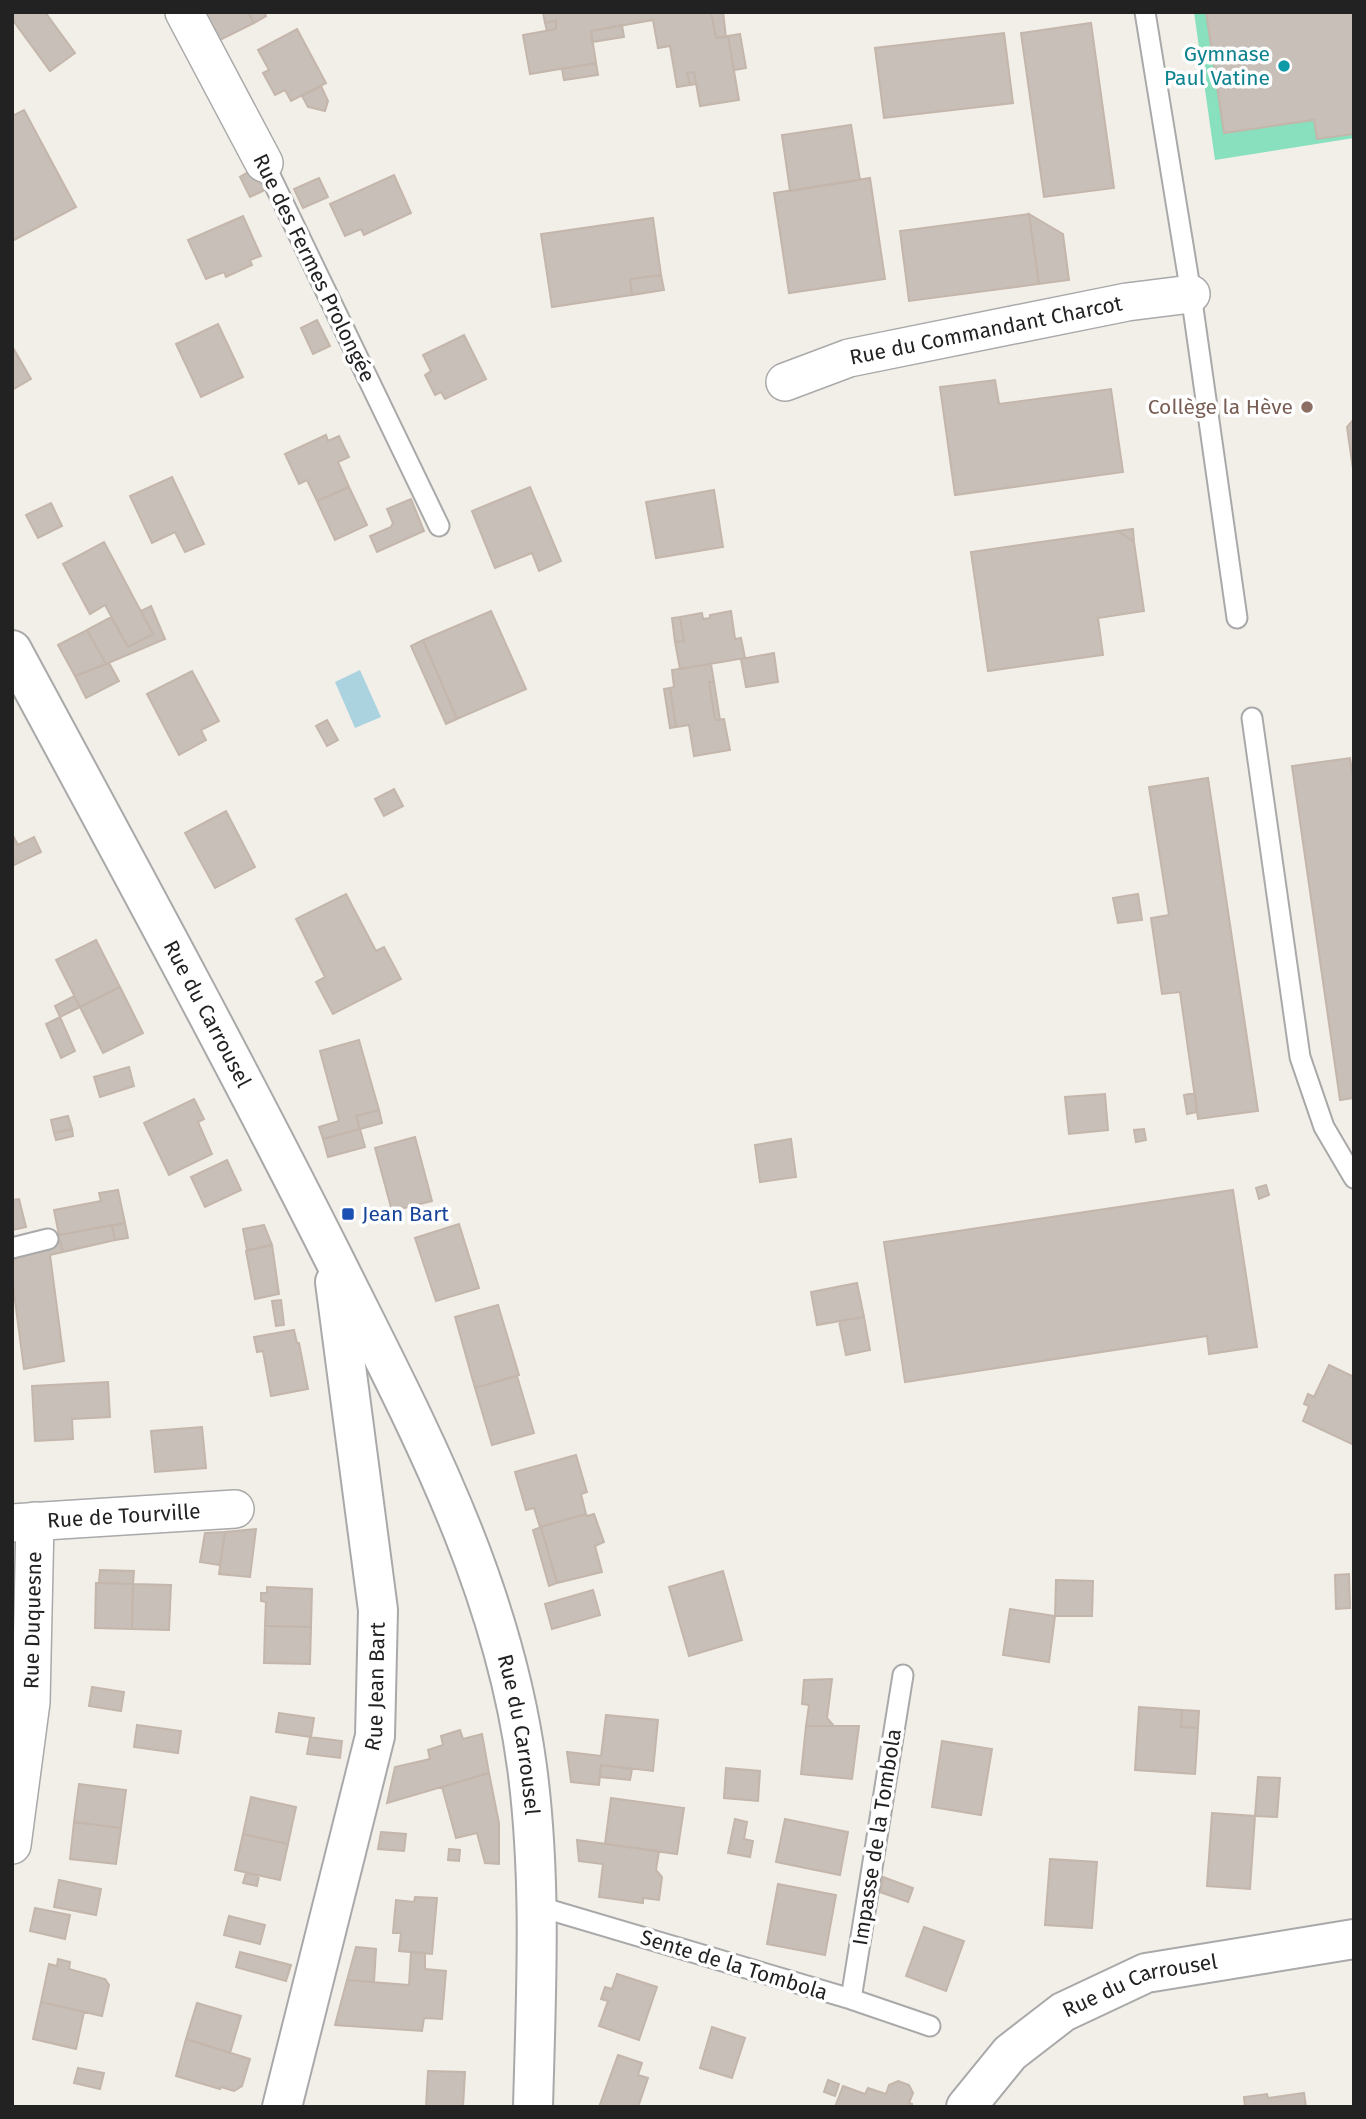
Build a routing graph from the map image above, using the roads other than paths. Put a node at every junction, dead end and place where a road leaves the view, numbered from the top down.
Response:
1 (184, 12) edge
2 (1145, 12) edge
3 (264, 163) joint
4 (1191, 294) junction
5 (785, 382) dead end
6 (439, 526) dead end
7 (1237, 618) dead end
8 (12, 650) edge
9 (1252, 718) dead end
10 (1354, 1178) edge
11 (48, 1239) dead end
12 (12, 1248) edge
13 (332, 1256) junction
14 (397, 1383) junction
15 (352, 1408) junction
16 (235, 1509) dead end
17 (23, 1522) edge
18 (903, 1675) dead end
19 (12, 1845) edge
20 (537, 1906) junction
21 (1354, 1939) edge
22 (851, 1999) junction
23 (930, 2026) dead end
24 (282, 2107) edge
25 (533, 2107) edge
26 (966, 2107) edge

1 - 3 street, Rue des Fermes Prolongée
2 - 4 lane
3 - 6 lane, Rue des Fermes Prolongée
4 - 5 street, Rue du Commandant Charcot
4 - 7 lane
8 - 13 street, Rue du Carrousel
9 - 10 lane
11 - 12 lane
13 - 14 street, Rue du Carrousel
13 - 15 street, Rue Jean Bart
14 - 15 street
14 - 20 street, Rue du Carrousel
15 - 24 street, Rue Jean Bart
16 - 17 street, Rue de Tourville
17 - 19 street, Rue Duquesne
18 - 22 lane, Impasse de la Tombola
20 - 22 lane, Sente de la Tombola
20 - 25 street, Rue du Carrousel
21 - 26 street, Rue du Carrousel
22 - 23 lane, Sente de la Tombola

